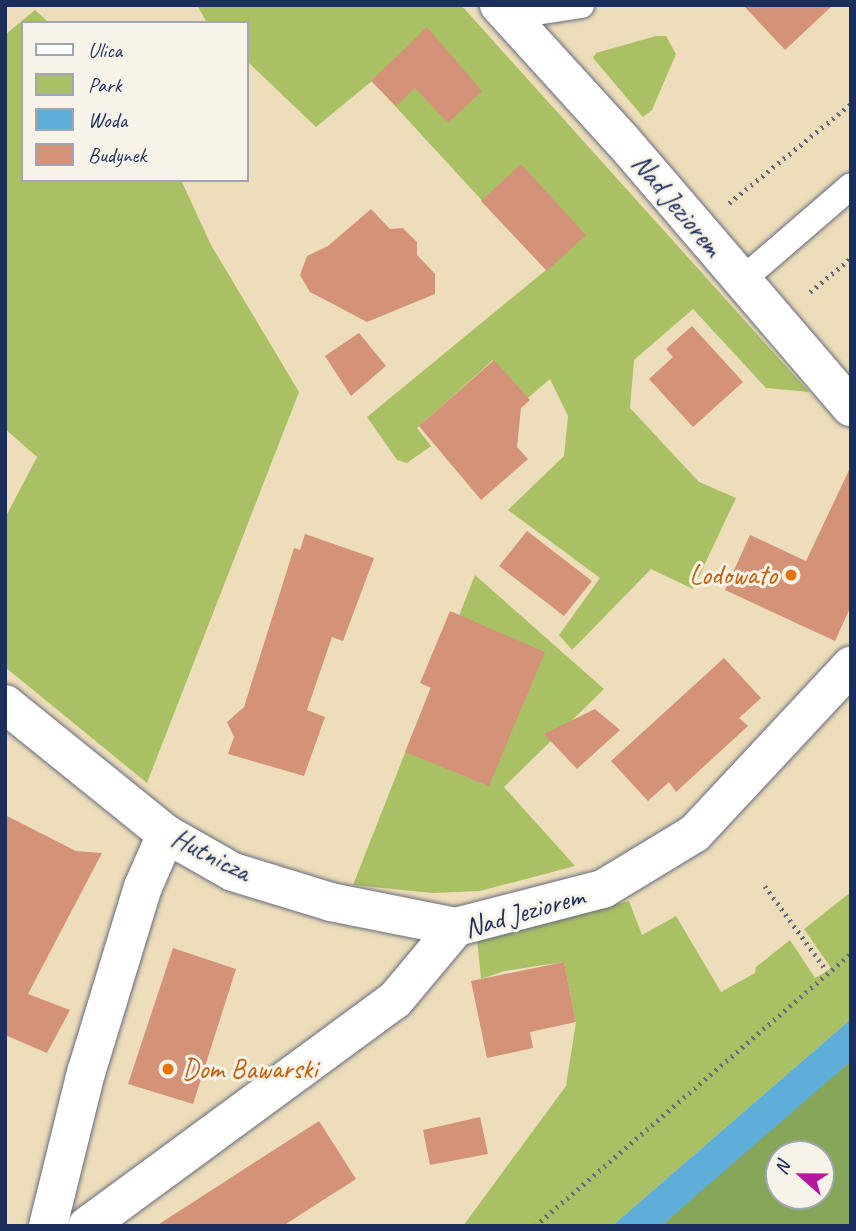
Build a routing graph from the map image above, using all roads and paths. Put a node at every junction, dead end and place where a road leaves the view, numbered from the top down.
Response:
1 (580, 5) edge
2 (505, 11) edge
3 (851, 104) edge
4 (851, 186) edge
5 (718, 212) dead end
6 (851, 258) edge
7 (741, 281) junction
8 (805, 296) dead end
9 (851, 407) edge
10 (851, 666) edge
11 (5, 704) edge
12 (166, 834) junction
13 (765, 887) dead end
14 (456, 928) junction
15 (851, 953) edge
16 (827, 971) junction
17 (48, 1226) edge
18 (87, 1226) edge
19 (535, 1226) edge

1 - 2 lane
2 - 7 street, Nad Jeziorem
3 - 5 path
4 - 7 lane
6 - 8 path
7 - 9 street, Nad Jeziorem
10 - 14 street, Nad Jeziorem
11 - 12 street, Hutnicza
12 - 14 street, Hutnicza
12 - 17 street
13 - 16 path
14 - 18 street, Nad Jeziorem
15 - 16 path
16 - 19 path

